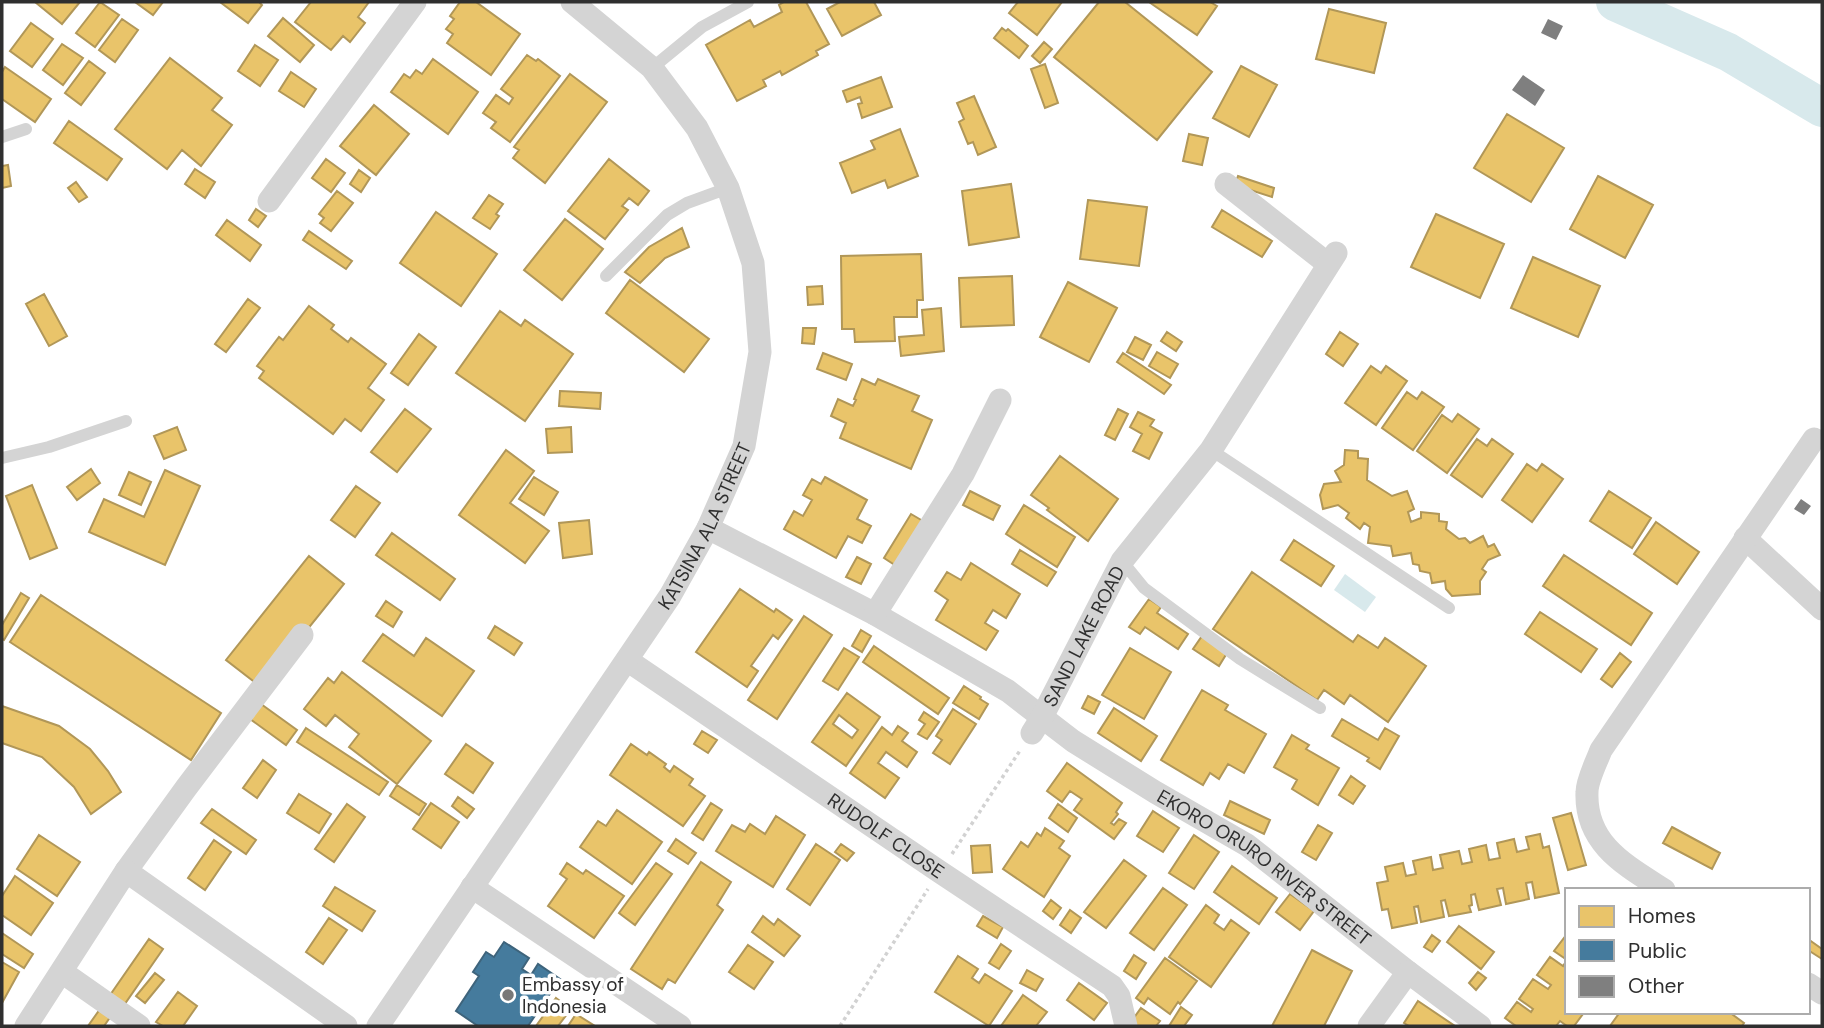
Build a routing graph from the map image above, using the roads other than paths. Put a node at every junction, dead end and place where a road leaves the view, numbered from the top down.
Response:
1 (415, 2) edge
2 (572, 2) edge
3 (748, 2) edge
4 (652, 68) junction
5 (26, 129) dead end
6 (2, 137) edge
7 (1226, 184) dead end
8 (728, 188) junction
9 (270, 201) dead end
10 (606, 276) dead end
11 (1000, 400) dead end
12 (126, 421) dead end
13 (1814, 439) dead end
14 (1211, 450) junction
15 (2, 458) edge
16 (708, 528) junction
17 (1745, 538) junction
18 (1122, 561) junction
19 (1449, 608) dead end
20 (1822, 609) edge
21 (874, 614) junction
22 (302, 635) dead end
23 (627, 660) junction
24 (1321, 708) dead end
25 (1037, 725) junction
26 (126, 871) junction
27 (472, 887) junction
28 (1661, 888) edge
29 (62, 972) junction
30 (1408, 972) junction
31 (26, 1026) edge
32 (139, 1026) edge
33 (346, 1026) edge
34 (378, 1026) edge
35 (680, 1026) edge
36 (1126, 1026) edge
37 (1369, 1026) edge
38 (1480, 1026) edge

1 - 9 street
2 - 4 street, KATSINA ALA STREET
3 - 4 lane
4 - 8 street, KATSINA ALA STREET
5 - 6 lane
7 - 14 street, SAND LAKE ROAD
8 - 10 lane
8 - 16 street, KATSINA ALA STREET
11 - 21 street
12 - 15 lane
13 - 17 street
14 - 18 street, SAND LAKE ROAD
14 - 19 lane
16 - 21 street, EKORO ORURO RIVER STREET
16 - 23 street, KATSINA ALA STREET
17 - 20 street
17 - 28 street
18 - 24 lane
18 - 25 street, SAND LAKE ROAD
21 - 25 street, EKORO ORURO RIVER STREET
22 - 26 street
23 - 27 street, KATSINA ALA STREET
23 - 36 street, RUDOLF CLOSE
25 - 30 street, EKORO ORURO RIVER STREET
26 - 29 street
26 - 33 street
27 - 34 street, KATSINA ALA STREET
27 - 35 street
29 - 31 street
29 - 32 street
30 - 37 street
30 - 38 street, EKORO ORURO RIVER STREET

